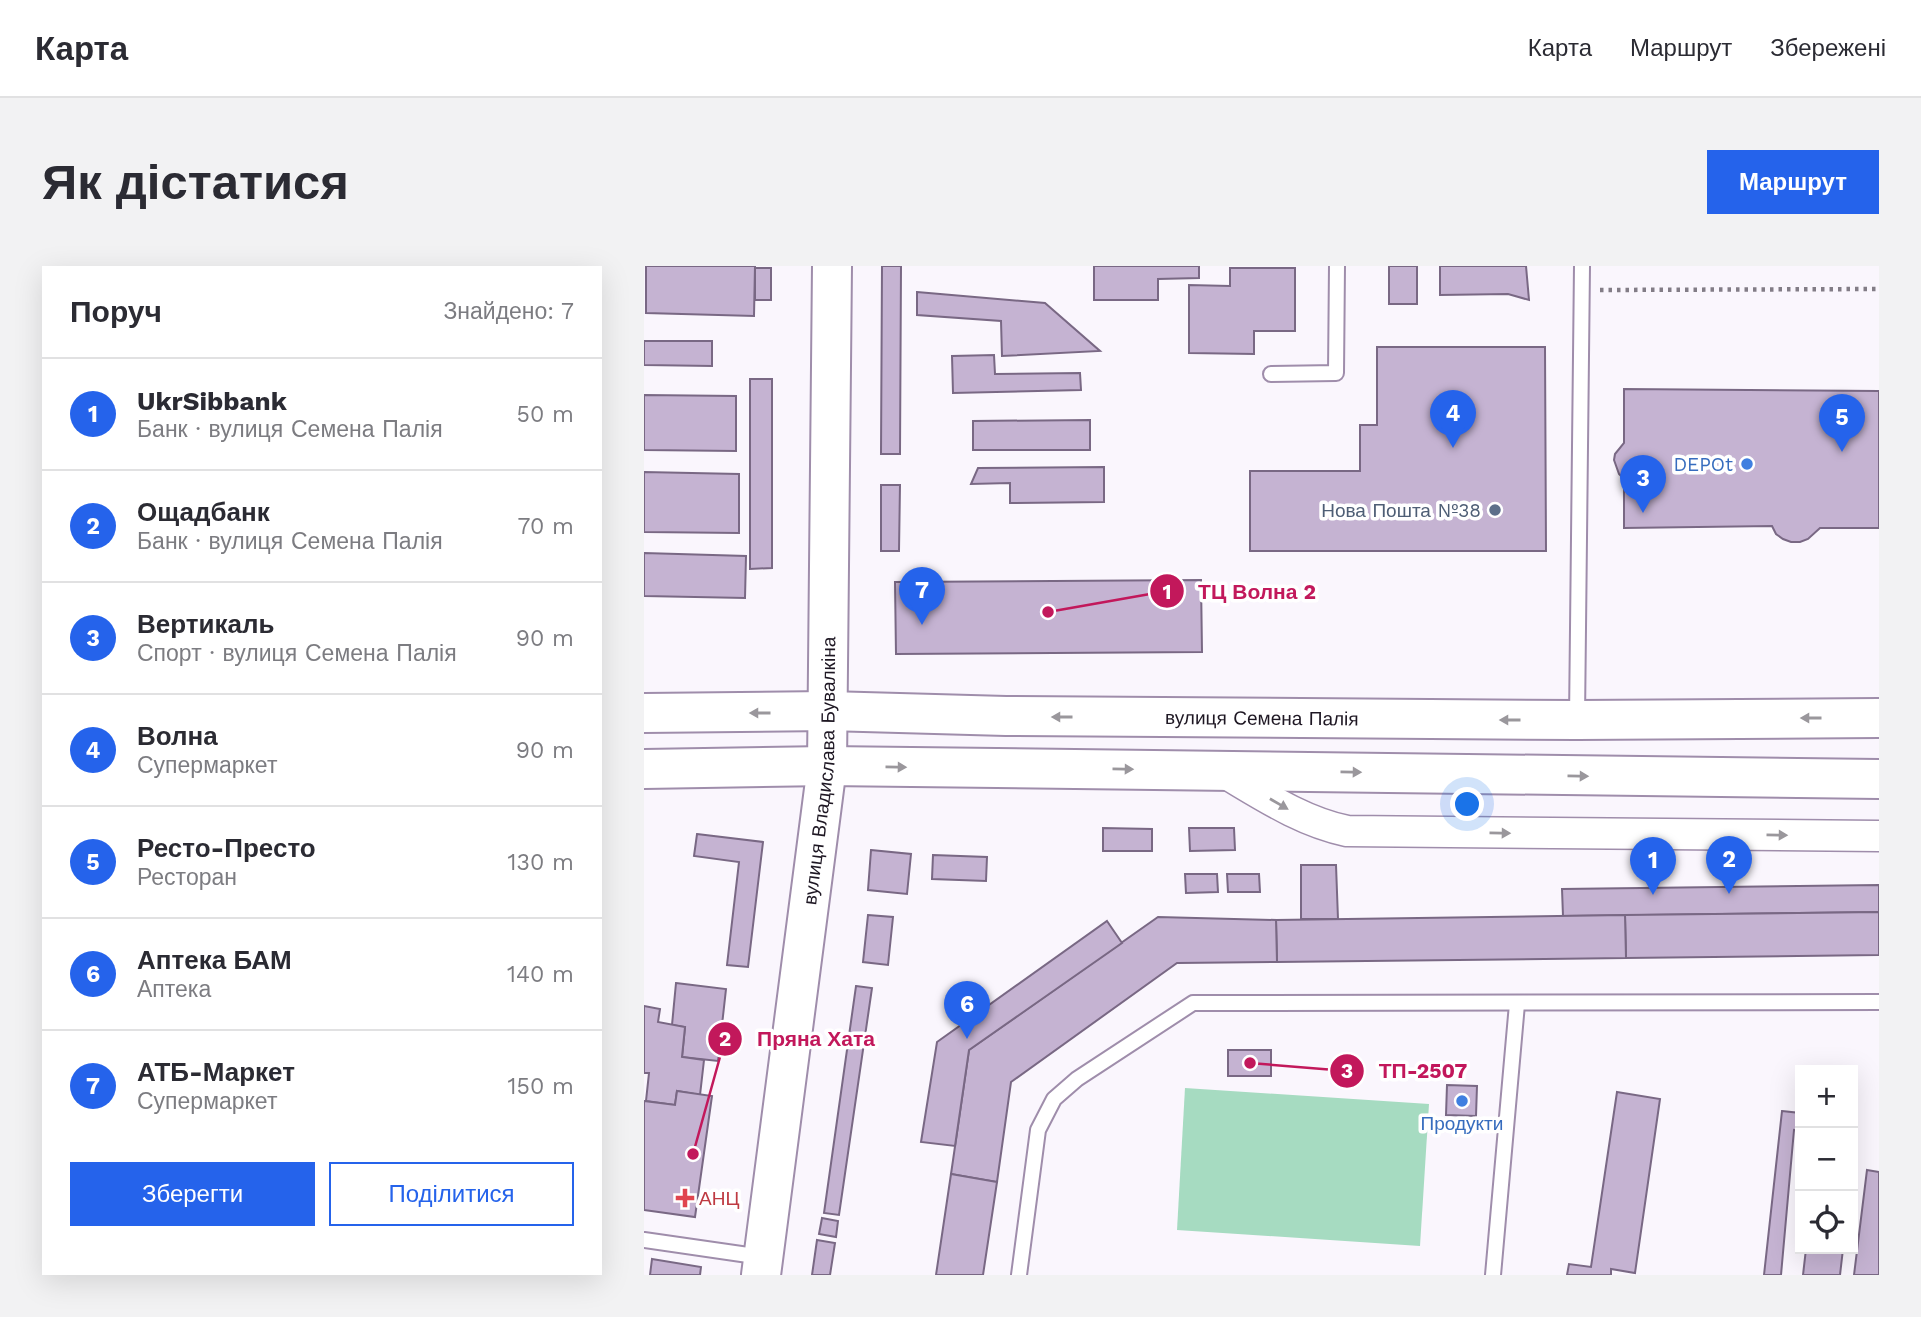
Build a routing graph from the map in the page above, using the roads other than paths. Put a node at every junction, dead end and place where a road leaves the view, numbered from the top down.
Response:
1 (832, 266) edge
2 (1337, 266) edge
3 (1582, 266) edge
4 (1271, 374) dead end
5 (828, 711) junction
6 (644, 713) edge
7 (1879, 718) edge
8 (1577, 720) junction
9 (827, 766) junction
10 (644, 769) edge
11 (1219, 770) junction
12 (1879, 779) edge
13 (1879, 836) edge
14 (1879, 1002) edge
15 (1517, 1004) junction
16 (644, 1240) edge
17 (762, 1266) edge
18 (1019, 1275) edge
19 (1493, 1275) edge

1 - 5 main road, вулиця Владислава Бувалкіна
2 - 4 lane
3 - 8 lane
5 -> 6 main road, вулиця Семена Палія
8 -> 5 main road, вулиця Семена Палія
5 - 9 main road, вулиця Владислава Бувалкіна
7 -> 8 main road, вулиця Семена Палія
9 - 10 main road
9 -> 11 main road
9 - 17 main road, вулиця Владислава Бувалкіна
11 -> 12 main road
11 -> 13 street
14 - 15 lane
15 - 18 lane
15 - 19 lane
16 - 17 lane

